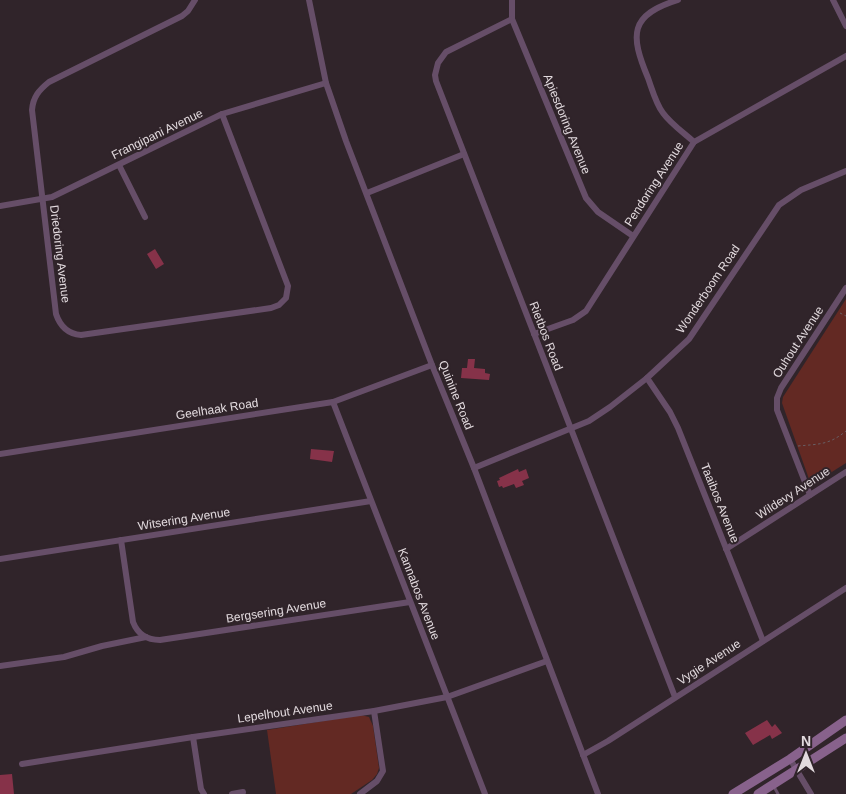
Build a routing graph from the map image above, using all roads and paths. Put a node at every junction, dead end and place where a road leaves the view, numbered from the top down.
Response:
1 (195, 0) edge
2 (309, 0) edge
3 (512, 0) edge
4 (678, 0) edge
5 (833, 0) edge
6 (512, 19) junction
7 (846, 26) edge
8 (846, 56) edge
9 (326, 83) junction
10 (222, 114) junction
11 (694, 142) junction
12 (464, 154) junction
13 (119, 165) junction
14 (846, 171) edge
15 (367, 193) junction
16 (42, 200) junction
17 (0, 206) edge
18 (145, 217) dead end
19 (633, 236) junction
20 (846, 288) edge
21 (534, 334) junction
22 (432, 366) junction
23 (647, 378) junction
24 (333, 402) junction
25 (570, 430) junction
26 (846, 431) edge
27 (792, 447) junction
28 (0, 454) edge
29 (474, 468) junction
30 (846, 472) edge
31 (810, 495) junction
32 (371, 501) junction
33 (121, 540) junction
34 (726, 549) junction
35 (0, 559) edge
36 (846, 588) edge
37 (410, 602) junction
38 (146, 638) junction
39 (763, 641) junction
40 (547, 661) junction
41 (0, 666) edge
42 (447, 697) junction
43 (675, 697) junction
44 (374, 711) junction
45 (846, 720) edge
46 (193, 737) junction
47 (846, 738) edge
48 (583, 755) junction
49 (790, 759) junction
50 (22, 764) dead end
51 (796, 770) junction
52 (773, 785) junction
53 (243, 792) dead end
54 (808, 793) edge
55 (204, 794) edge
56 (232, 794) edge
57 (360, 794) edge
58 (485, 794) edge
59 (598, 794) edge
60 (733, 794) edge
61 (758, 794) edge
62 (778, 794) edge

1 - 16 street, Driedoring Avenue
2 - 9 street, Quinine Road
3 - 6 street, Apiesdoring Avenue
4 - 11 street
5 - 7 street
6 - 12 street, Rietbos Road
6 - 19 street, Apiesdoring Avenue
8 - 11 street, Pendoring Avenue
9 - 10 street, Frangipani Avenue
9 - 15 street, Quinine Road
10 - 13 street, Frangipani Avenue
10 - 16 street, Driedoring Avenue
11 - 19 street, Pendoring Avenue
12 - 15 street
12 - 21 street, Rietbos Road
13 - 16 street, Frangipani Avenue
13 - 18 street
14 - 23 street, Wonderboom Road
15 - 22 street, Quinine Road
16 - 17 street, Frangipani Avenue
19 - 21 street, Pendoring Avenue
20 - 27 street, Ouhout Avenue
21 - 25 street, Rietbos Road
22 - 24 street, Geelhaak Road
22 - 29 street, Quinine Road
23 - 25 street, Wonderboom Road
23 - 34 street, Taaibos Avenue
24 - 28 street, Geelhaak Road
24 - 32 street, Kannabos Avenue
25 - 29 street, Wonderboom Road
25 - 43 street, Rietbos Road
26 - 27 path
27 - 31 street, Ouhout Avenue
29 - 40 street, Quinine Road
30 - 31 street, Wildevy Avenue
31 - 34 street, Wildevy Avenue
32 - 33 street, Witsering Avenue
32 - 37 street, Kannabos Avenue
33 - 35 street, Witsering Avenue
33 - 38 street
34 - 39 street, Taaibos Avenue
36 - 39 street, Vygie Avenue
37 - 38 street, Bergsering Avenue
37 - 42 street, Kannabos Avenue
38 - 41 street, Bergsering Avenue
39 - 43 street, Vygie Avenue
40 - 42 street, Lepelhout Avenue
40 - 48 street, Quinine Road
42 - 44 street, Lepelhout Avenue
42 - 58 street, Kannabos Avenue
43 - 48 street, Vygie Avenue
44 - 46 street, Lepelhout Avenue
44 - 57 street
45 - 49 main road
46 - 50 street, Lepelhout Avenue
46 - 55 street
47 - 51 main road
48 - 59 street, Quinine Road
49 - 51 street
49 - 60 main road
51 - 52 main road
51 - 54 street
52 - 61 main road
52 - 62 lane
53 - 56 street

